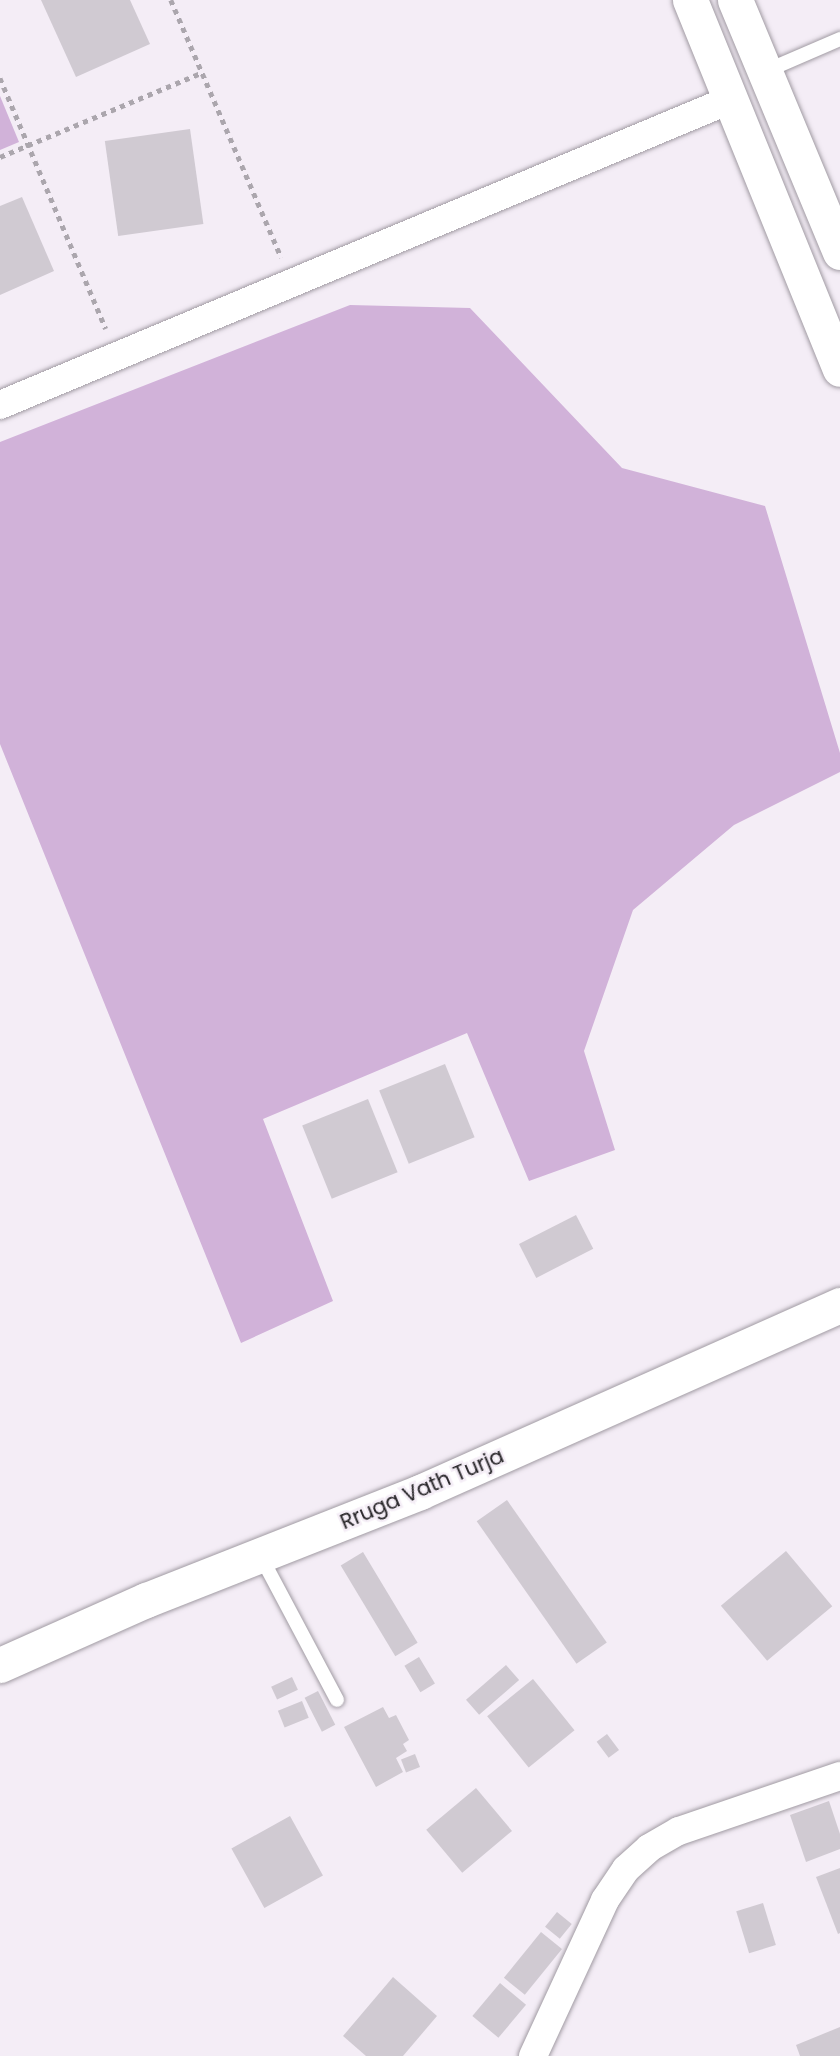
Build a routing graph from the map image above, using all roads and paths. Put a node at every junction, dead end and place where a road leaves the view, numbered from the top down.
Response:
1 (171, 0) edge
2 (690, 0) edge
3 (735, 0) edge
4 (840, 39) edge
5 (766, 71) junction
6 (201, 73) junction
7 (0, 78) edge
8 (732, 99) junction
9 (28, 145) junction
10 (0, 157) edge
11 (840, 252) edge
12 (291, 282) junction
13 (117, 356) junction
14 (840, 369) edge
15 (0, 405) edge
16 (840, 1305) edge
17 (260, 1555) junction
18 (0, 1665) edge
19 (337, 1700) dead end
20 (840, 1776) edge
21 (533, 2056) edge

1 - 6 path
2 - 8 street
3 - 5 street
4 - 5 lane
5 - 11 street
6 - 9 path
6 - 12 path
7 - 9 path
8 - 12 street
8 - 14 street
9 - 10 path
9 - 13 path
12 - 13 street
13 - 15 street
16 - 17 street, Rruga Vath Turja
17 - 18 street, Rruga Vath Turja
17 - 19 lane
20 - 21 street

